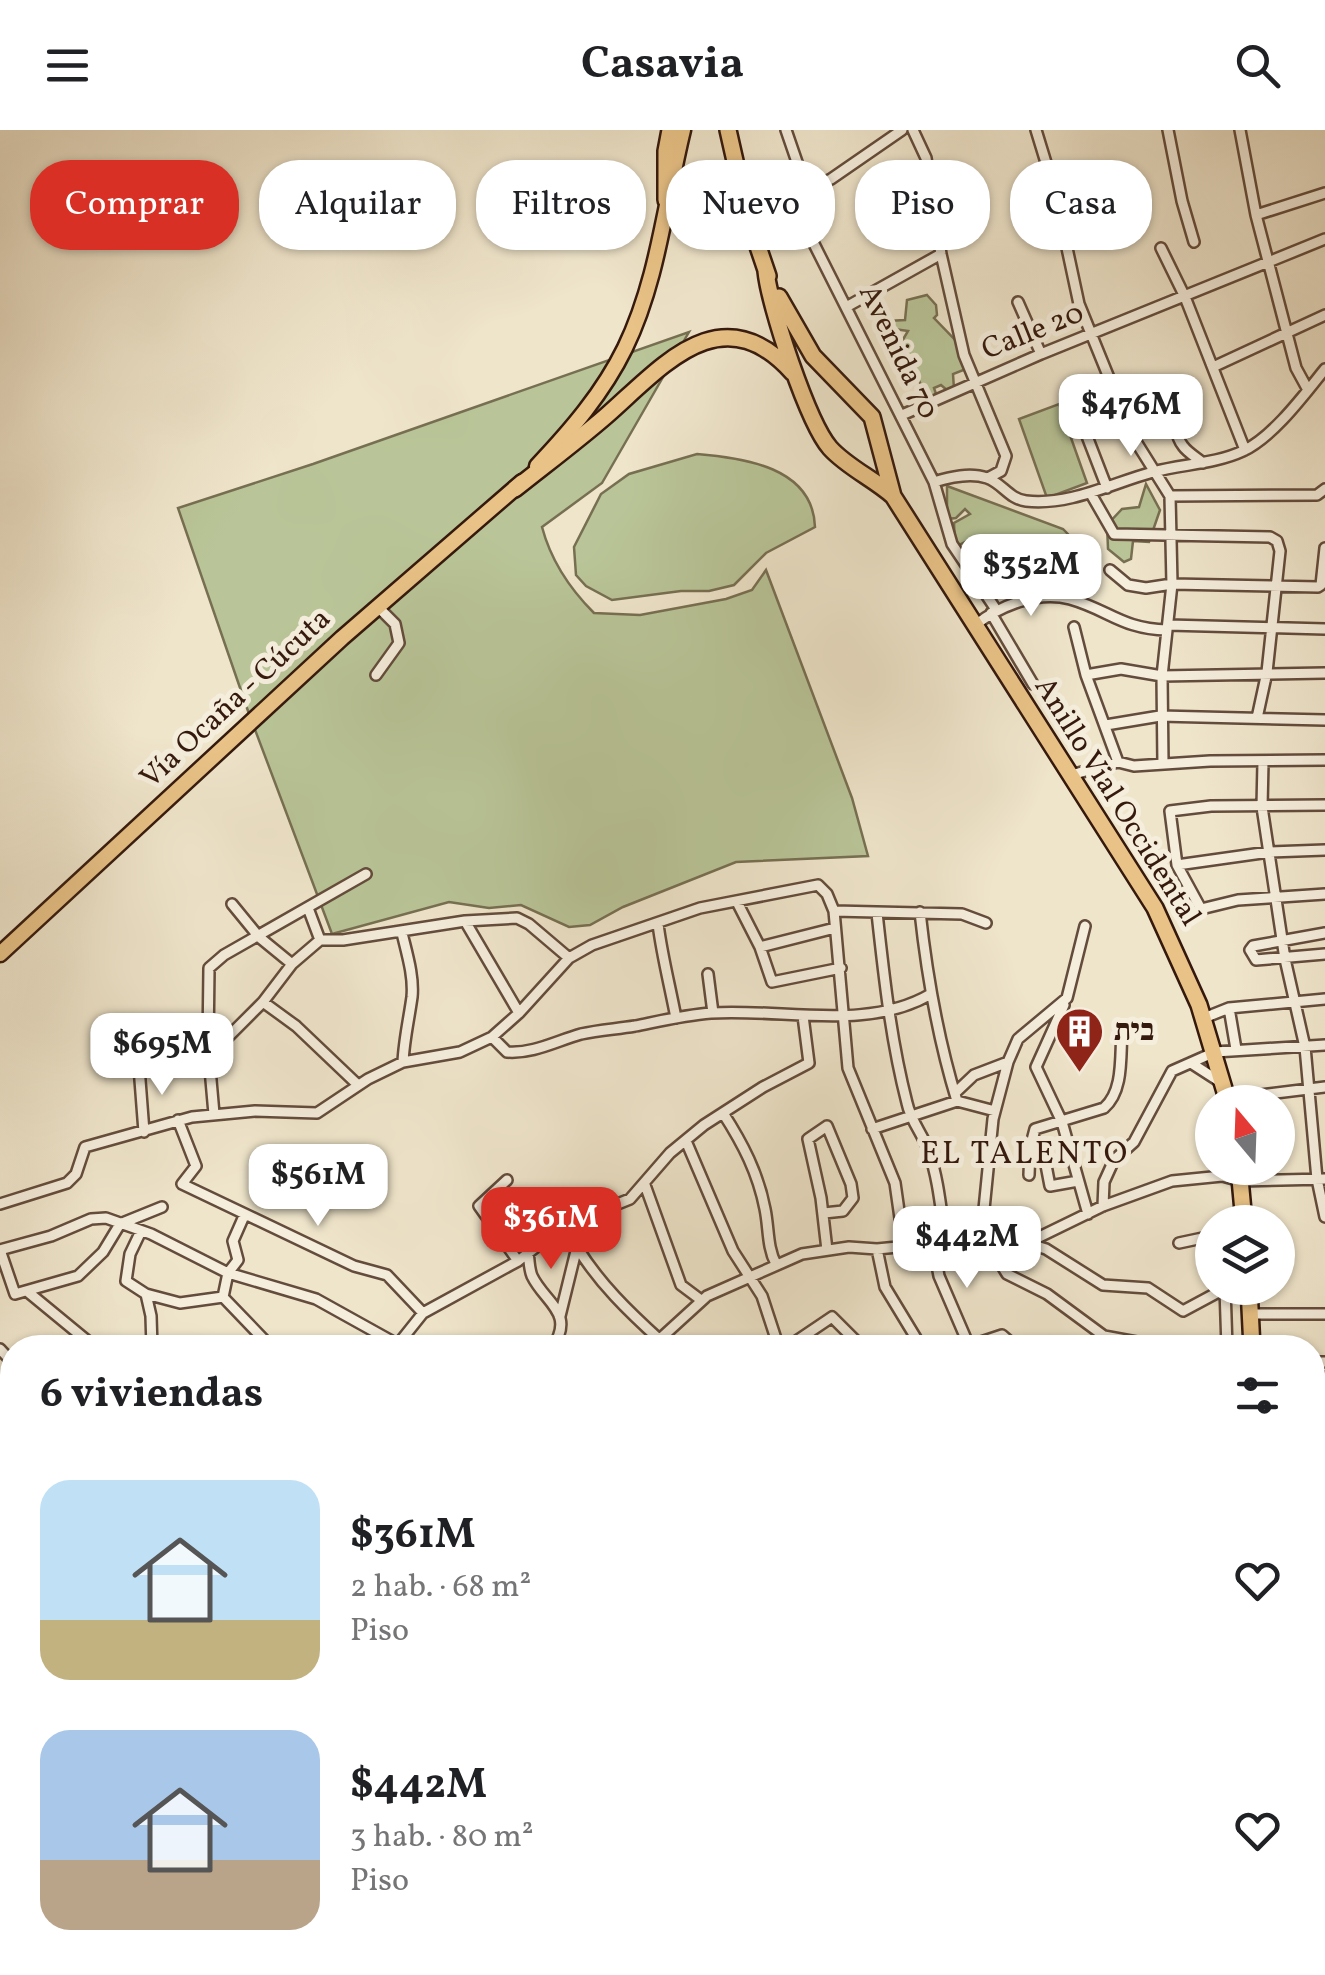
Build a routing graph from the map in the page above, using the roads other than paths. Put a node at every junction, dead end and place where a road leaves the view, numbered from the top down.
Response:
1 (670, 130) edge
2 (683, 130) edge
3 (786, 130) edge
4 (902, 130) edge
5 (914, 130) edge
6 (1036, 130) edge
7 (1168, 130) edge
8 (1240, 130) edge
9 (729, 131) edge
10 (666, 160) edge
11 (676, 160) edge
12 (796, 160) edge
13 (1045, 160) edge
14 (835, 177) edge
15 (1325, 192) edge
16 (666, 200) edge
17 (1256, 215) junction
18 (1325, 240) edge
19 (1194, 242) dead end
20 (1161, 248) dead end
21 (819, 250) edge
22 (1068, 250) edge
23 (941, 254) junction
24 (1269, 264) junction
25 (766, 270) junction
26 (1185, 297) junction
27 (1018, 302) dead end
28 (848, 306) junction
29 (1325, 315) edge
30 (1287, 332) junction
31 (1091, 335) junction
32 (1041, 354) junction
33 (1213, 367) junction
34 (1325, 370) edge
35 (798, 379) junction
36 (976, 382) junction
37 (1308, 390) junction
38 (1073, 400) dead end
39 (902, 415) junction
40 (876, 428) junction
41 (1129, 428) junction
42 (1245, 450) junction
43 (840, 456) junction
44 (1202, 463) junction
45 (1155, 471) junction
46 (988, 478) junction
47 (934, 482) junction
48 (1107, 488) junction
49 (515, 489) junction
50 (1325, 489) edge
51 (1091, 494) junction
52 (893, 496) junction
53 (1170, 496) junction
54 (1172, 537) junction
55 (1325, 548) edge
56 (1110, 570) dead end
57 (1172, 584) junction
58 (1275, 586) junction
59 (378, 607) junction
60 (994, 612) junction
61 (974, 626) junction
62 (1074, 627) dead end
63 (1168, 628) junction
64 (1325, 629) edge
65 (1272, 630) junction
66 (1266, 672) junction
67 (1325, 673) edge
68 (376, 675) dead end
69 (1086, 675) junction
70 (1162, 676) junction
71 (1034, 684) dead end
72 (1160, 716) junction
73 (1257, 718) junction
74 (1325, 720) edge
75 (1106, 725) junction
76 (1325, 760) edge
77 (1118, 762) junction
78 (1263, 762) junction
79 (1163, 764) junction
80 (1071, 775) junction
81 (1325, 806) edge
82 (1262, 807) junction
83 (1325, 850) edge
84 (1269, 852) junction
85 (1177, 865) junction
86 (366, 874) dead end
87 (1325, 894) edge
88 (1276, 895) junction
89 (737, 902) junction
90 (232, 904) dead end
91 (308, 908) junction
92 (834, 912) junction
93 (920, 912) junction
94 (877, 913) junction
95 (465, 921) junction
96 (986, 922) dead end
97 (658, 924) junction
98 (1085, 926) dead end
99 (835, 928) junction
100 (402, 933) junction
101 (1325, 934) edge
102 (259, 937) junction
103 (320, 940) junction
104 (1283, 941) junction
105 (760, 947) junction
106 (0, 954) edge
107 (1325, 954) edge
108 (568, 958) junction
109 (1285, 959) junction
110 (292, 964) junction
111 (842, 968) junction
112 (708, 974) dead end
113 (931, 994) junction
114 (1068, 998) junction
115 (1325, 999) edge
116 (263, 1002) junction
117 (1294, 1002) junction
118 (1229, 1008) junction
119 (888, 1011) junction
120 (713, 1013) junction
121 (519, 1014) junction
122 (846, 1014) junction
123 (803, 1016) junction
124 (676, 1018) junction
125 (1204, 1018) junction
126 (1122, 1032) dead end
127 (492, 1036) junction
128 (222, 1044) junction
129 (1325, 1045) edge
130 (208, 1046) junction
131 (1305, 1047) junction
132 (1236, 1049) junction
133 (1215, 1052) junction
134 (403, 1062) junction
135 (1008, 1062) junction
136 (1191, 1063) junction
137 (211, 1074) junction
138 (358, 1085) junction
139 (1215, 1085) edge
140 (1223, 1085) edge
141 (1325, 1087) edge
142 (1308, 1088) junction
143 (1295, 1089) edge
144 (956, 1097) junction
145 (995, 1111) junction
146 (723, 1113) junction
147 (214, 1114) junction
148 (910, 1116) junction
149 (178, 1120) junction
150 (1062, 1122) junction
151 (872, 1129) junction
152 (144, 1132) junction
153 (1320, 1132) edge
154 (686, 1141) junction
155 (1029, 1160) junction
156 (1029, 1175) dead end
157 (1295, 1177) edge
158 (1195, 1179) edge
159 (1321, 1179) edge
160 (507, 1180) dead end
161 (1078, 1181) junction
162 (644, 1184) junction
163 (0, 1204) edge
164 (1104, 1206) junction
165 (162, 1207) dead end
166 (824, 1213) junction
167 (1088, 1214) junction
168 (244, 1216) junction
169 (1325, 1217) edge
170 (120, 1224) junction
171 (571, 1229) junction
172 (140, 1232) junction
173 (983, 1240) junction
174 (1195, 1240) edge
175 (946, 1242) junction
176 (1027, 1243) junction
177 (1179, 1243) dead end
178 (932, 1244) junction
179 (904, 1246) junction
180 (577, 1247) junction
181 (877, 1249) junction
182 (0, 1250) edge
183 (827, 1250) junction
184 (528, 1252) junction
185 (518, 1260) junction
186 (776, 1264) junction
187 (228, 1273) junction
188 (749, 1277) junction
189 (28, 1292) junction
190 (146, 1294) junction
191 (222, 1297) junction
192 (702, 1300) junction
193 (1195, 1304) edge
194 (1226, 1305) edge
195 (1249, 1305) edge
196 (423, 1313) junction
197 (1250, 1314) junction
198 (1325, 1314) edge
199 (560, 1316) junction
200 (80, 1335) edge
201 (152, 1335) edge
202 (259, 1335) edge
203 (377, 1335) edge
204 (405, 1335) edge
205 (559, 1335) edge
206 (655, 1335) edge
207 (665, 1335) edge
208 (777, 1335) edge
209 (802, 1335) edge
210 (850, 1335) edge
211 (914, 1335) edge
212 (965, 1335) edge
213 (1103, 1335) edge
214 (1227, 1335) edge
215 (1251, 1335) edge
216 (1325, 1377) edge
217 (1325, 1396) edge

1 - 10 highway
2 - 11 main road, Vía Ocaña - Cúcuta
3 - 12 street, Avenida 70
4 - 14 street
5 - 23 street
6 - 13 street
7 - 19 street
8 - 17 street
9 - 25 highway, Anillo Vial Occidental
15 - 17 street
16 - 49 main road, Vía Ocaña - Cúcuta
17 - 24 street
18 - 24 street, Calle 20
20 - 26 street
21 - 28 street, Avenida 70
22 - 31 street
23 - 28 street
23 - 36 street
24 - 26 street, Calle 20
24 - 30 street
25 - 35 highway, Anillo Vial Occidental
25 - 40 highway, Anillo Vial Occidental
26 - 31 street, Calle 20
26 - 33 street
27 - 32 street
28 - 39 street, Avenida 70
29 - 30 street
30 - 33 street
30 - 37 street
31 - 32 street, Calle 20
31 - 41 street
32 - 36 street, Calle 20
33 - 42 street
34 - 37 street
35 - 43 highway, Anillo Vial Occidental
35 - 49 highway
36 - 39 street, Calle 20
36 - 46 street
37 - 42 street
38 - 48 street
39 - 47 street, Avenida 70
40 - 43 highway
40 - 52 highway, Anillo Vial Occidental
41 - 44 street
41 - 45 street
42 - 44 street
43 - 52 highway, Anillo Vial Occidental
44 - 45 street
45 - 48 street
45 - 53 street
46 - 47 street
46 - 51 street
47 - 60 street, Avenida 70
48 - 51 street
49 - 59 main road, Vía Ocaña - Cúcuta
50 - 53 street
51 - 54 street
52 - 61 highway, Anillo Vial Occidental
53 - 54 street
54 - 57 street
54 - 58 street
55 - 58 street
56 - 57 street
57 - 58 street
57 - 63 street
58 - 65 street
59 - 68 street
59 - 106 main road, Vía Ocaña - Cúcuta
60 - 61 street
60 - 63 street
60 - 71 street, Avenida 70
61 - 80 highway, Anillo Vial Occidental
62 - 69 street
63 - 65 street
63 - 70 street
64 - 65 street
65 - 66 street
66 - 67 street
66 - 70 street
66 - 73 street
69 - 70 street
69 - 75 street
70 - 72 street
72 - 73 street
72 - 75 street
72 - 79 street
73 - 74 street
75 - 77 street
76 - 78 street
77 - 79 street
77 - 80 street
78 - 79 street
78 - 82 street
80 - 125 highway, Anillo Vial Occidental
81 - 82 street
82 - 84 street
82 - 85 street
83 - 84 street
84 - 85 street
84 - 88 street
85 - 88 street
86 - 91 street
87 - 88 street
88 - 104 street
89 - 92 street
89 - 97 street
89 - 105 street
90 - 102 street
91 - 102 street
91 - 103 street
92 - 94 street
92 - 99 street
93 - 94 street
93 - 96 street
93 - 113 street
94 - 119 street
95 - 100 street
95 - 108 street
95 - 121 street
97 - 108 street
97 - 124 street
98 - 114 street
99 - 105 street
99 - 111 street
100 - 103 street
100 - 134 street
101 - 104 street
102 - 110 street
102 - 130 street
103 - 110 street
104 - 109 street
104 - 109 street
105 - 111 street
107 - 109 street
108 - 121 street
109 - 117 street
110 - 116 street
111 - 122 street
112 - 120 street
113 - 119 street
113 - 144 street
114 - 135 street
114 - 150 street
115 - 117 street
116 - 128 street
116 - 138 street
117 - 118 street
117 - 131 street
118 - 125 street
118 - 132 street
119 - 122 street
119 - 148 street
120 - 123 street
120 - 124 street
121 - 127 street
122 - 123 street
122 - 151 street
123 - 146 street
124 - 127 street
125 - 133 highway, Anillo Vial Occidental
126 - 150 street
127 - 134 street
128 - 130 street
128 - 137 street
129 - 131 street
130 - 137 street
130 - 152 street
131 - 132 street
131 - 142 street
132 - 133 street
133 - 136 street
133 - 140 highway, Anillo Vial Occidental
134 - 138 street
135 - 144 street
135 - 145 street
136 - 139 street
136 - 164 street
137 - 147 street
138 - 147 street
141 - 142 street
142 - 143 street
142 - 153 street
144 - 145 street
144 - 148 street
145 - 173 street
146 - 154 street
146 - 186 street
147 - 149 street
148 - 151 street
148 - 175 street
149 - 152 street
149 - 168 street
150 - 155 street
150 - 161 street
151 - 179 street
152 - 163 street
153 - 159 street
154 - 162 street
154 - 188 street
155 - 156 street
155 - 161 street
157 - 159 street
158 - 164 street
159 - 169 street
160 - 185 street
161 - 167 street
162 - 171 street
162 - 192 street
164 - 167 street
165 - 170 street
166 - 166 street
166 - 183 street
167 - 176 street
168 - 187 street
168 - 196 street
170 - 172 street
170 - 182 street
170 - 189 street
171 - 180 street
171 - 184 street
172 - 187 street
172 - 190 street
173 - 175 street
173 - 176 street
173 - 213 street
174 - 177 street
175 - 178 street
176 - 193 street
178 - 179 street
178 - 212 street
179 - 181 street
180 - 199 street
180 - 206 street
181 - 183 street
181 - 211 street
182 - 189 street
183 - 186 street
184 - 185 street
184 - 199 street
185 - 196 street
186 - 188 street
187 - 191 street
187 - 203 street
188 - 192 street
188 - 208 street
189 - 200 street
190 - 191 street
190 - 201 street
191 - 202 street
192 - 207 street
194 - 214 street
195 - 197 highway
196 - 204 street
197 - 198 street
197 - 215 highway
199 - 205 street
209 - 210 street
216 - 217 street

